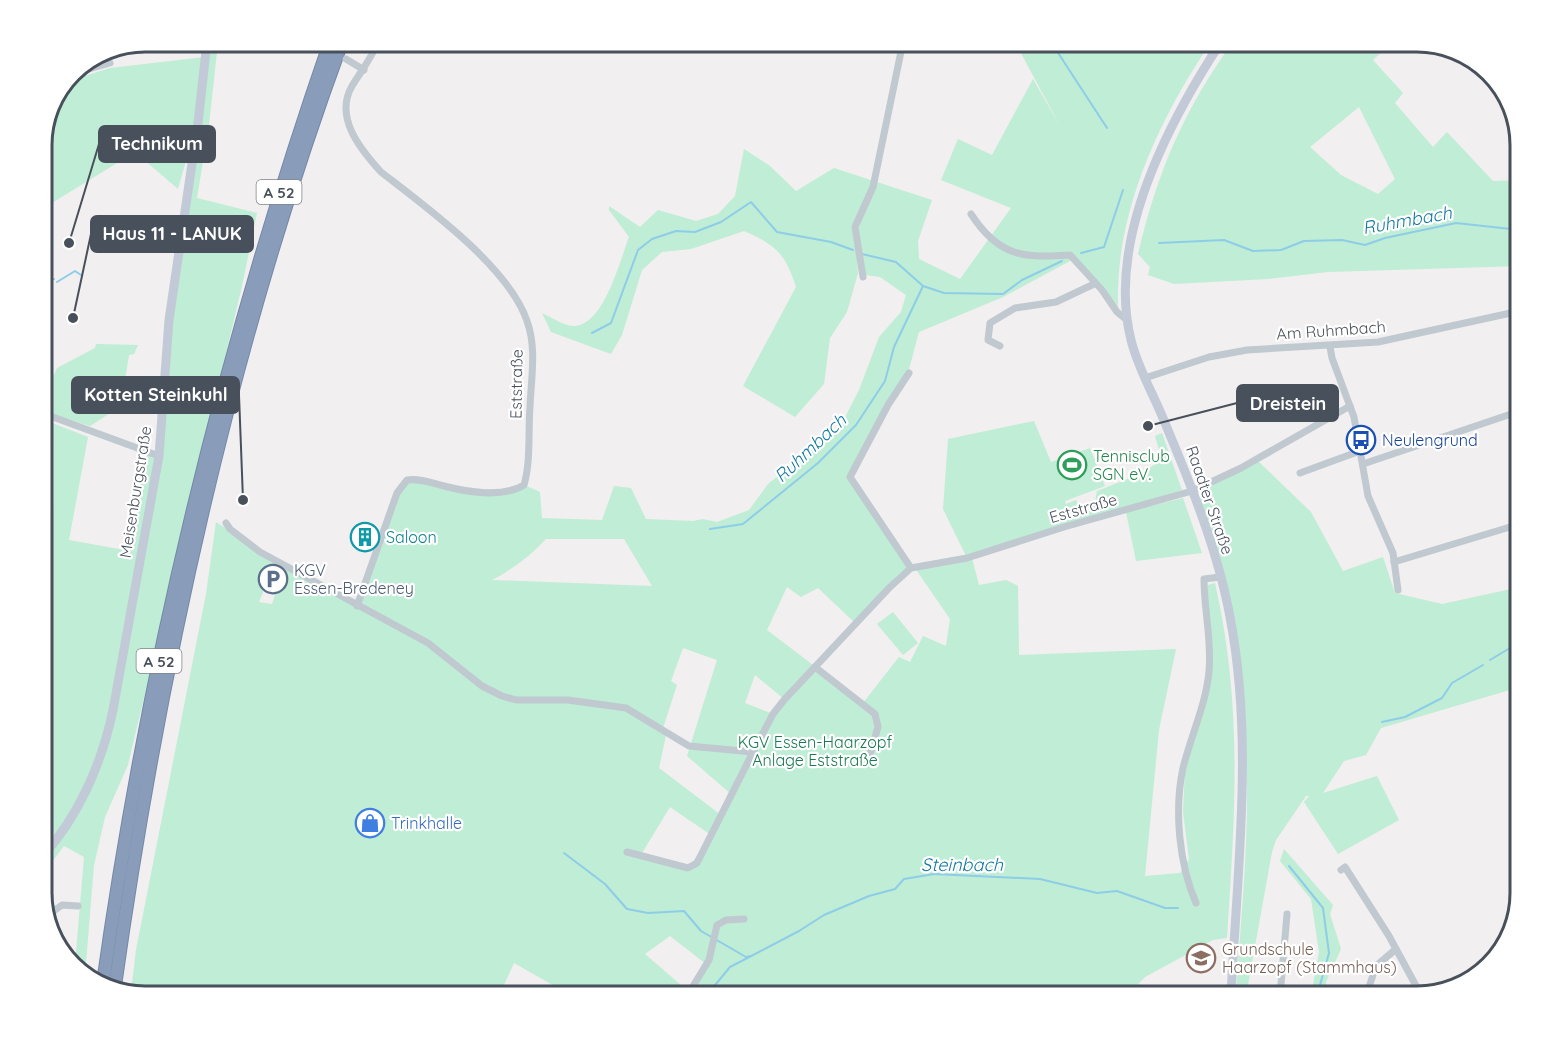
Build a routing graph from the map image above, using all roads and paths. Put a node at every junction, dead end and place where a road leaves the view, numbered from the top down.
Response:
1 (206, 52) edge
2 (327, 52) edge
3 (339, 52) edge
4 (373, 52) edge
5 (901, 52) edge
6 (1214, 52) edge
7 (346, 59) dead end
8 (110, 63) dead end
9 (98, 66) edge
10 (364, 70) junction
11 (971, 214) dead end
12 (863, 277) dead end
13 (1095, 284) junction
14 (1510, 313) edge
15 (1127, 320) junction
16 (1000, 346) dead end
17 (1330, 347) junction
18 (909, 373) dead end
19 (1145, 378) junction
20 (1350, 406) junction
21 (1510, 414) edge
22 (53, 417) edge
23 (1360, 451) junction
24 (159, 456) junction
25 (1363, 464) junction
26 (1300, 473) dead end
27 (1192, 492) junction
28 (226, 522) dead end
29 (1510, 527) edge
30 (1394, 562) junction
31 (911, 568) junction
32 (1220, 577) junction
33 (1398, 590) dead end
34 (357, 606) junction
35 (814, 667) junction
36 (753, 752) junction
37 (869, 758) dead end
38 (53, 842) edge
39 (627, 852) dead end
40 (1341, 870) dead end
41 (1196, 903) dead end
42 (78, 906) dead end
43 (54, 912) edge
44 (1287, 914) dead end
45 (744, 919) dead end
46 (1396, 949) junction
47 (104, 976) edge
48 (115, 980) edge
49 (693, 986) edge
50 (1231, 986) edge
51 (1281, 986) edge
52 (1369, 986) edge
53 (1415, 986) edge

1 - 24 main road, Meisenburgstraße
2 - 47 highway, A 52
3 - 48 highway, A 52
4 - 10 street
5 - 12 street
6 - 15 main road, Raadter Straße
7 - 10 street
8 - 9 street
10 - 34 street, Eststraße
11 - 13 street
13 - 15 street
13 - 16 street
14 - 17 street, Am Ruhmbach
15 - 19 main road, Raadter Straße
17 - 19 street, Am Ruhmbach
17 - 20 street
18 - 31 street
19 - 27 main road, Raadter Straße
20 - 23 street
20 - 27 street, Eststraße
21 - 25 street
22 - 24 street
23 - 25 street
23 - 26 street
24 - 38 main road, Meisenburgstraße
25 - 30 street
27 - 31 street, Eststraße
27 - 32 main road, Raadter Straße
28 - 34 street
29 - 30 street
30 - 33 street
31 - 35 street
32 - 41 street
32 - 50 main road, Raadter Straße
34 - 36 street
35 - 36 street
35 - 37 street
36 - 39 street
40 - 46 street
42 - 43 street
44 - 51 street
45 - 49 street
46 - 52 street
46 - 53 street

